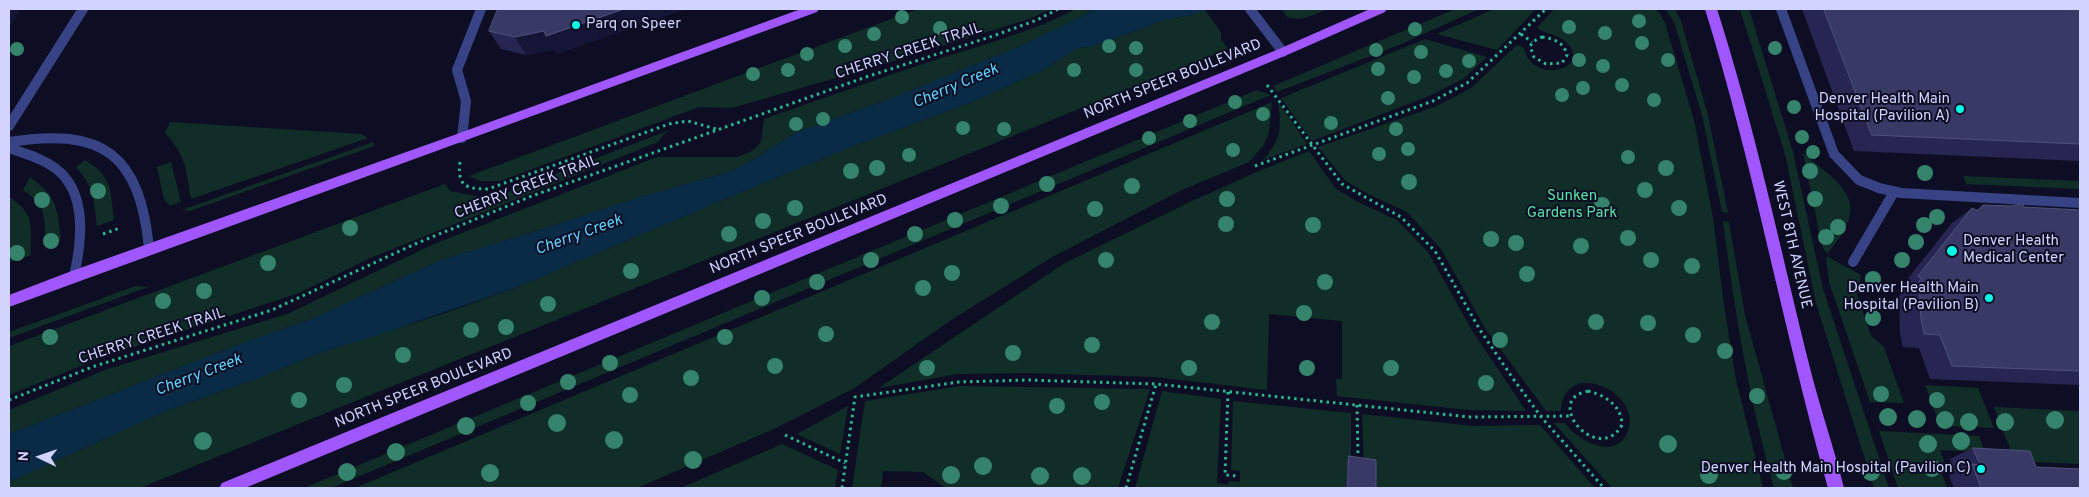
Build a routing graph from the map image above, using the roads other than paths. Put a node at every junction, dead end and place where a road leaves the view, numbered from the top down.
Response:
1 (83, 9) edge
2 (481, 9) edge
3 (813, 9) edge
4 (1250, 9) edge
5 (1382, 9) edge
6 (1781, 9) edge
7 (1711, 10) edge
8 (1283, 52) junction
9 (9, 126) edge
10 (462, 138) junction
11 (9, 142) edge
12 (9, 148) edge
13 (1894, 192) junction
14 (2080, 203) edge
15 (149, 249) junction
16 (1853, 262) dead end
17 (74, 276) junction
18 (9, 301) edge
19 (227, 488) edge
20 (1836, 488) edge

1 - 9 street
2 - 10 street
3 - 10 main road
4 - 8 street
5 - 8 main road, NORTH SPEER BOULEVARD
6 - 13 street
7 - 20 main road, WEST 8TH AVENUE
8 - 19 main road, NORTH SPEER BOULEVARD
10 - 15 main road
11 - 15 street
12 - 17 street
13 - 14 street
13 - 16 street
15 - 17 main road
17 - 18 main road

